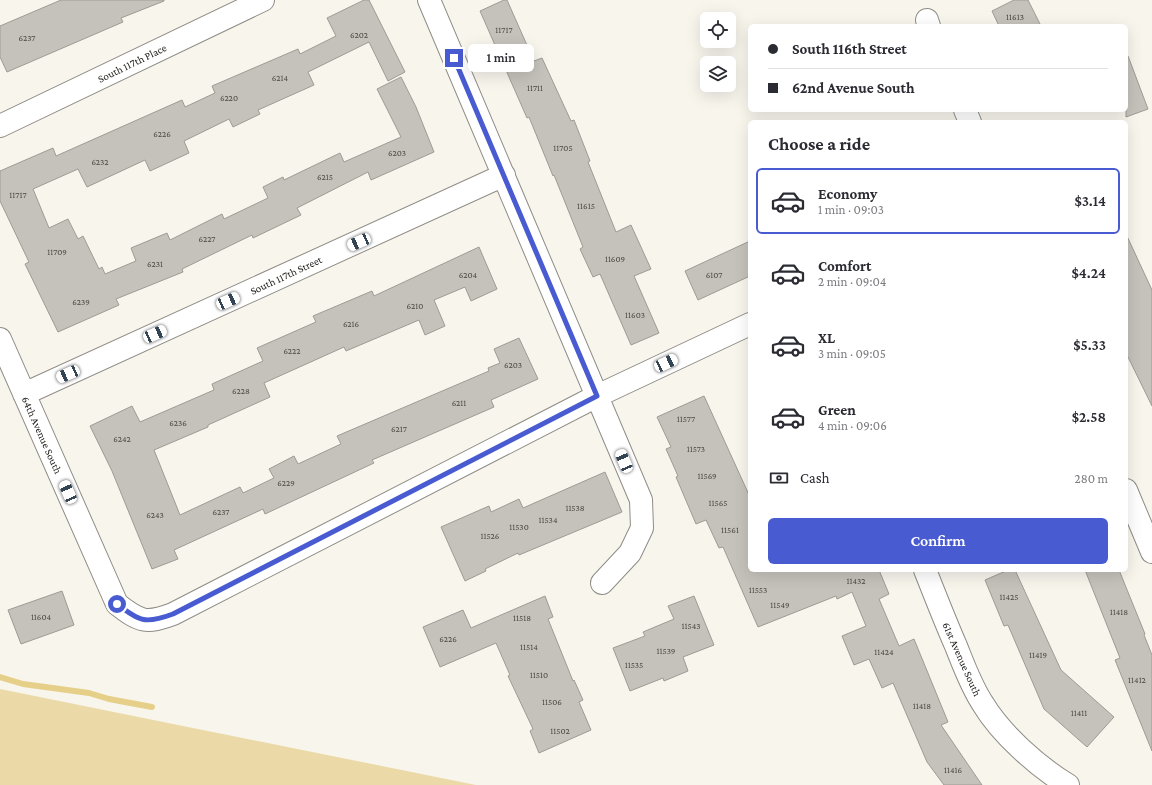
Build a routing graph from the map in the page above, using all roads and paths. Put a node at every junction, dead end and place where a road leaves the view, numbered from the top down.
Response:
1 (263, 0) edge
2 (429, 0) edge
3 (0, 126) edge
4 (504, 175) junction
5 (748, 325) edge
6 (0, 339) edge
7 (24, 394) junction
8 (597, 396) junction
9 (1128, 495) edge
10 (1152, 552) edge
11 (926, 572) edge
12 (602, 583) dead end
13 (1068, 785) edge

1 - 3 street, South 117th Place
2 - 4 street
4 - 7 street, South 117th Street
4 - 8 street
5 - 8 street
6 - 7 street, 64th Avenue South
7 - 8 street, 64th Avenue South
8 - 12 street
9 - 10 street
11 - 13 street, 61st Avenue South

